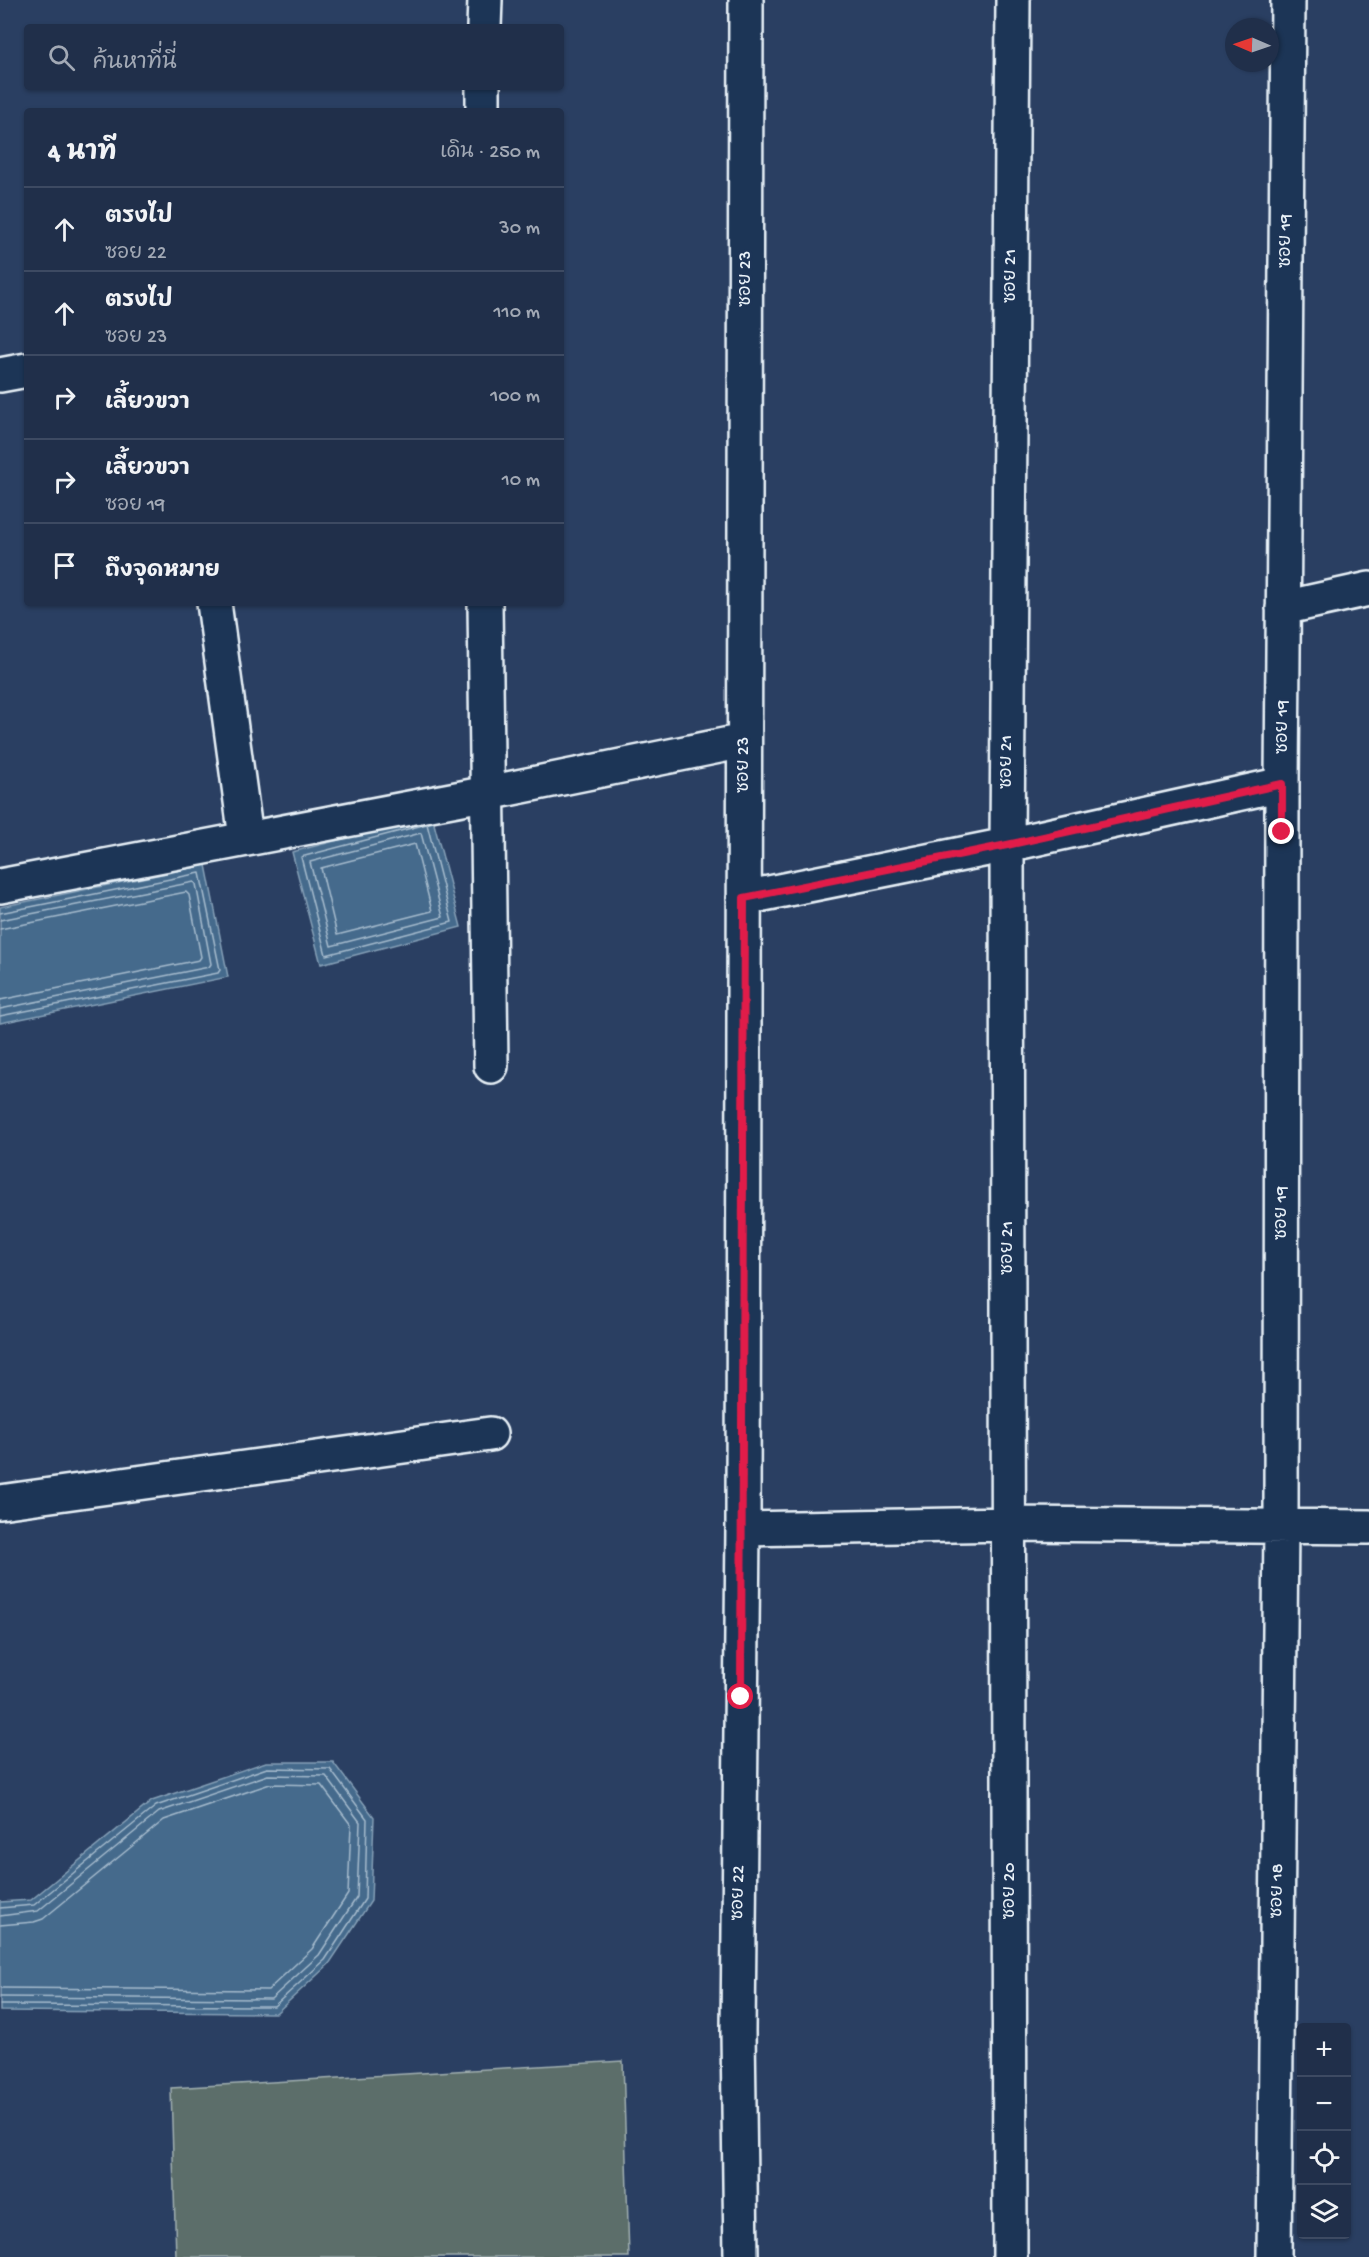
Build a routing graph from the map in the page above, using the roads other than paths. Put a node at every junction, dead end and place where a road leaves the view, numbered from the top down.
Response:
1 (484, 0) edge
2 (746, 0) edge
3 (1013, 0) edge
4 (1288, 0) edge
5 (484, 24) edge
6 (483, 90) edge
7 (483, 108) edge
8 (24, 371) edge
9 (0, 375) edge
10 (1369, 589) edge
11 (214, 606) edge
12 (485, 606) edge
13 (1283, 608) junction
14 (744, 741) junction
15 (1282, 784) junction
16 (488, 793) junction
17 (246, 838) junction
18 (1007, 845) junction
19 (0, 886) edge
20 (744, 898) junction
21 (491, 1066) dead end
22 (490, 1434) dead end
23 (0, 1502) edge
24 (1009, 1524) junction
25 (1281, 1526) junction
26 (1369, 1527) edge
27 (743, 1529) junction
28 (741, 2257) edge
29 (1010, 2257) edge
30 (1274, 2257) edge

1 - 5 street
2 - 14 street, ซอย 23
3 - 18 street, ซอย 21
4 - 13 street, ซอย 19
6 - 7 street
8 - 9 street
10 - 13 street
11 - 17 street
12 - 16 street
13 - 15 street, ซอย 19
14 - 16 street
14 - 20 street, ซอย 23
15 - 18 street
15 - 25 street, ซอย 19
16 - 17 street
16 - 21 street
17 - 19 street
18 - 20 street
18 - 24 street, ซอย 21
20 - 27 street, ซอย 23
22 - 23 street
24 - 25 street
24 - 27 street
24 - 29 street, ซอย 20
25 - 26 street
25 - 30 street, ซอย 18
27 - 28 street, ซอย 22

